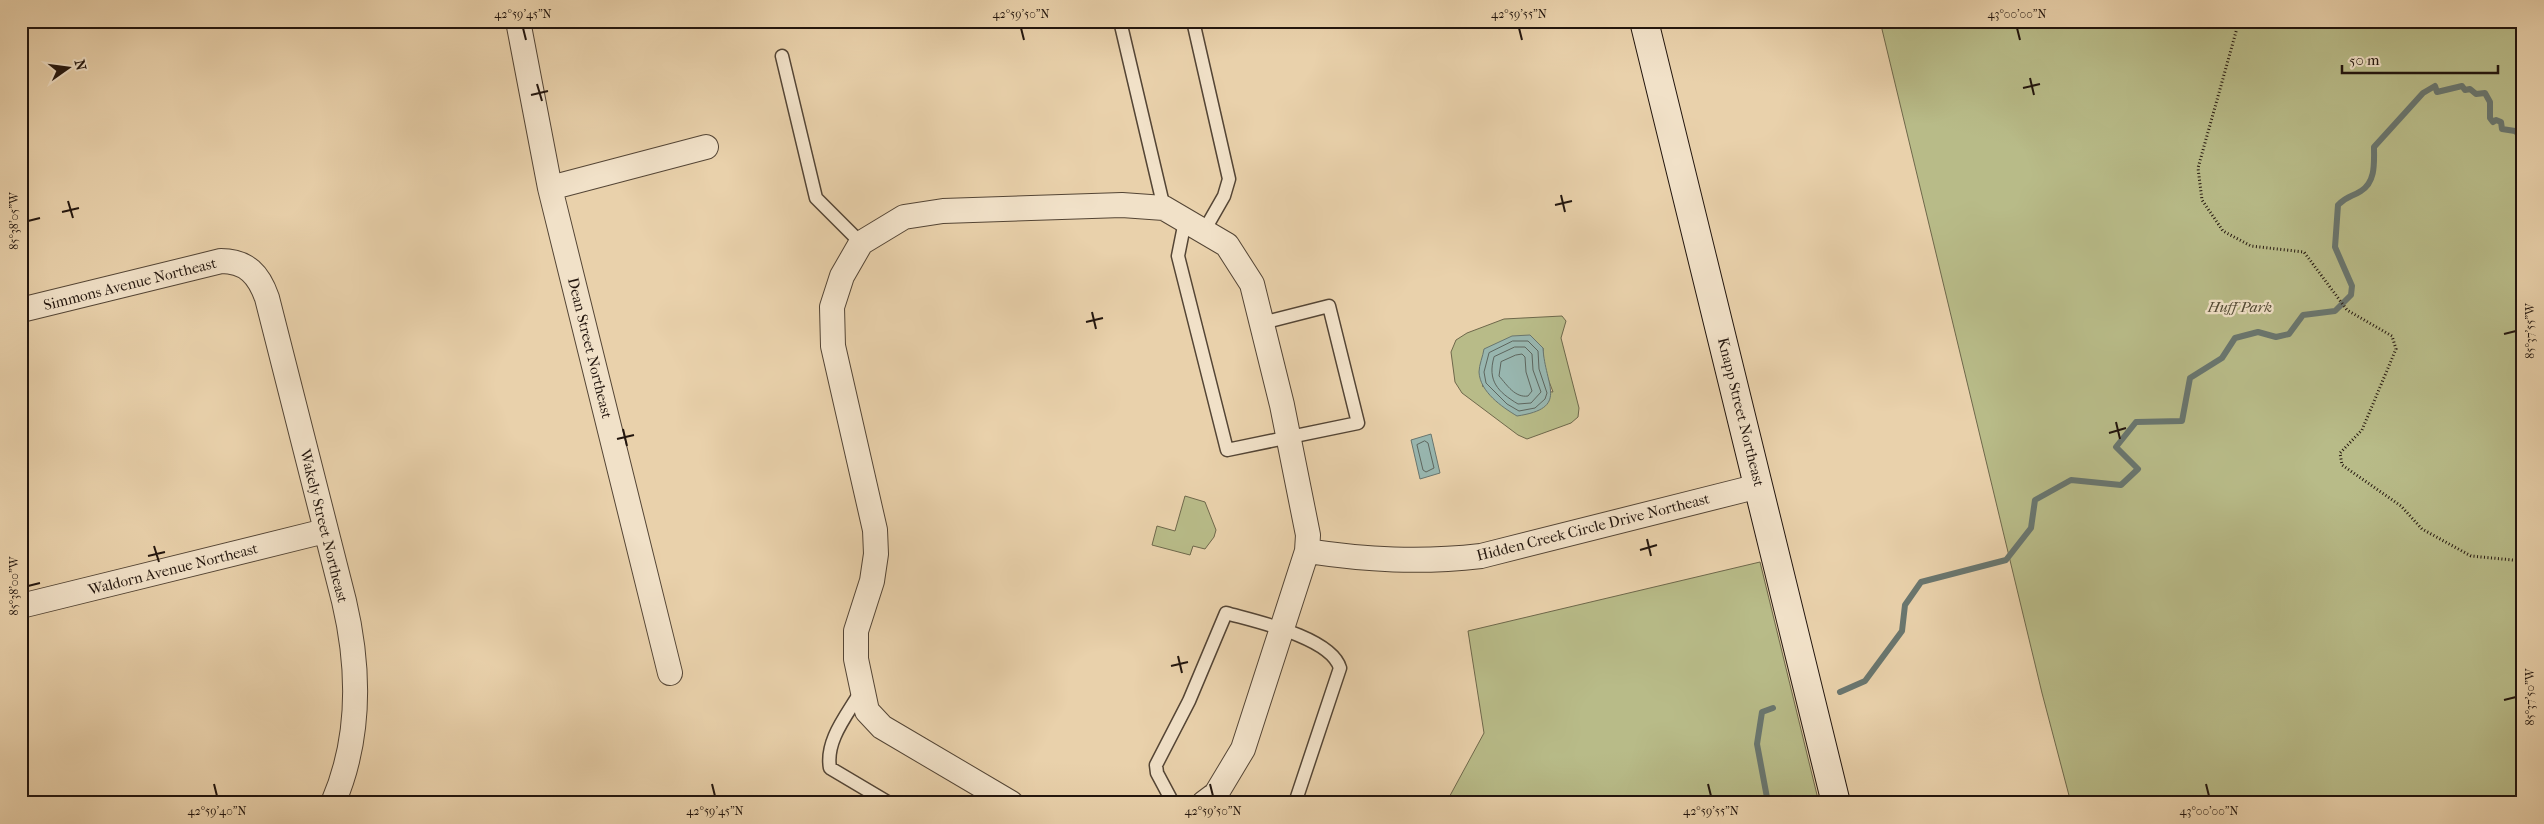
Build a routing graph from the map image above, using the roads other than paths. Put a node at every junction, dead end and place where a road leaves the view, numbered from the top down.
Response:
1 (518, 21) edge
2 (1120, 21) edge
3 (1193, 21) edge
4 (1644, 21) edge
5 (782, 56) dead end
6 (706, 147) dead end
7 (550, 188) junction
8 (1164, 208) junction
9 (1194, 226) junction
10 (862, 243) junction
11 (238, 263) joint
12 (21, 310) edge
13 (1262, 323) junction
14 (1289, 439) junction
15 (1759, 486) junction
16 (325, 531) junction
17 (1307, 551) junction
18 (21, 606) edge
19 (1282, 629) junction
20 (670, 674) dead end
21 (861, 691) junction
22 (333, 803) edge
23 (889, 803) edge
24 (1011, 803) edge
25 (1173, 803) edge
26 (1204, 803) edge
27 (1295, 803) edge
28 (1836, 803) edge

1 - 7 street, Dean Street Northeast
2 - 8 lane
3 - 9 lane
4 - 15 main road, Knapp Street Northeast
5 - 10 lane
6 - 7 street
7 - 20 street, Dean Street Northeast
8 - 9 street
8 - 10 street
9 - 13 street
9 - 14 lane
10 - 21 street
11 - 12 street, Simmons Avenue Northeast
11 - 16 street, Wakely Street Northeast
13 - 14 street
13 - 14 lane
14 - 17 street
15 - 17 street, Hidden Creek Circle Drive Northeast
15 - 28 main road, Knapp Street Northeast
16 - 18 street, Waldorn Avenue Northeast
16 - 22 street, Wakely Street Northeast
17 - 19 street
19 - 25 lane
19 - 26 street
19 - 27 lane
21 - 23 lane
21 - 24 street

